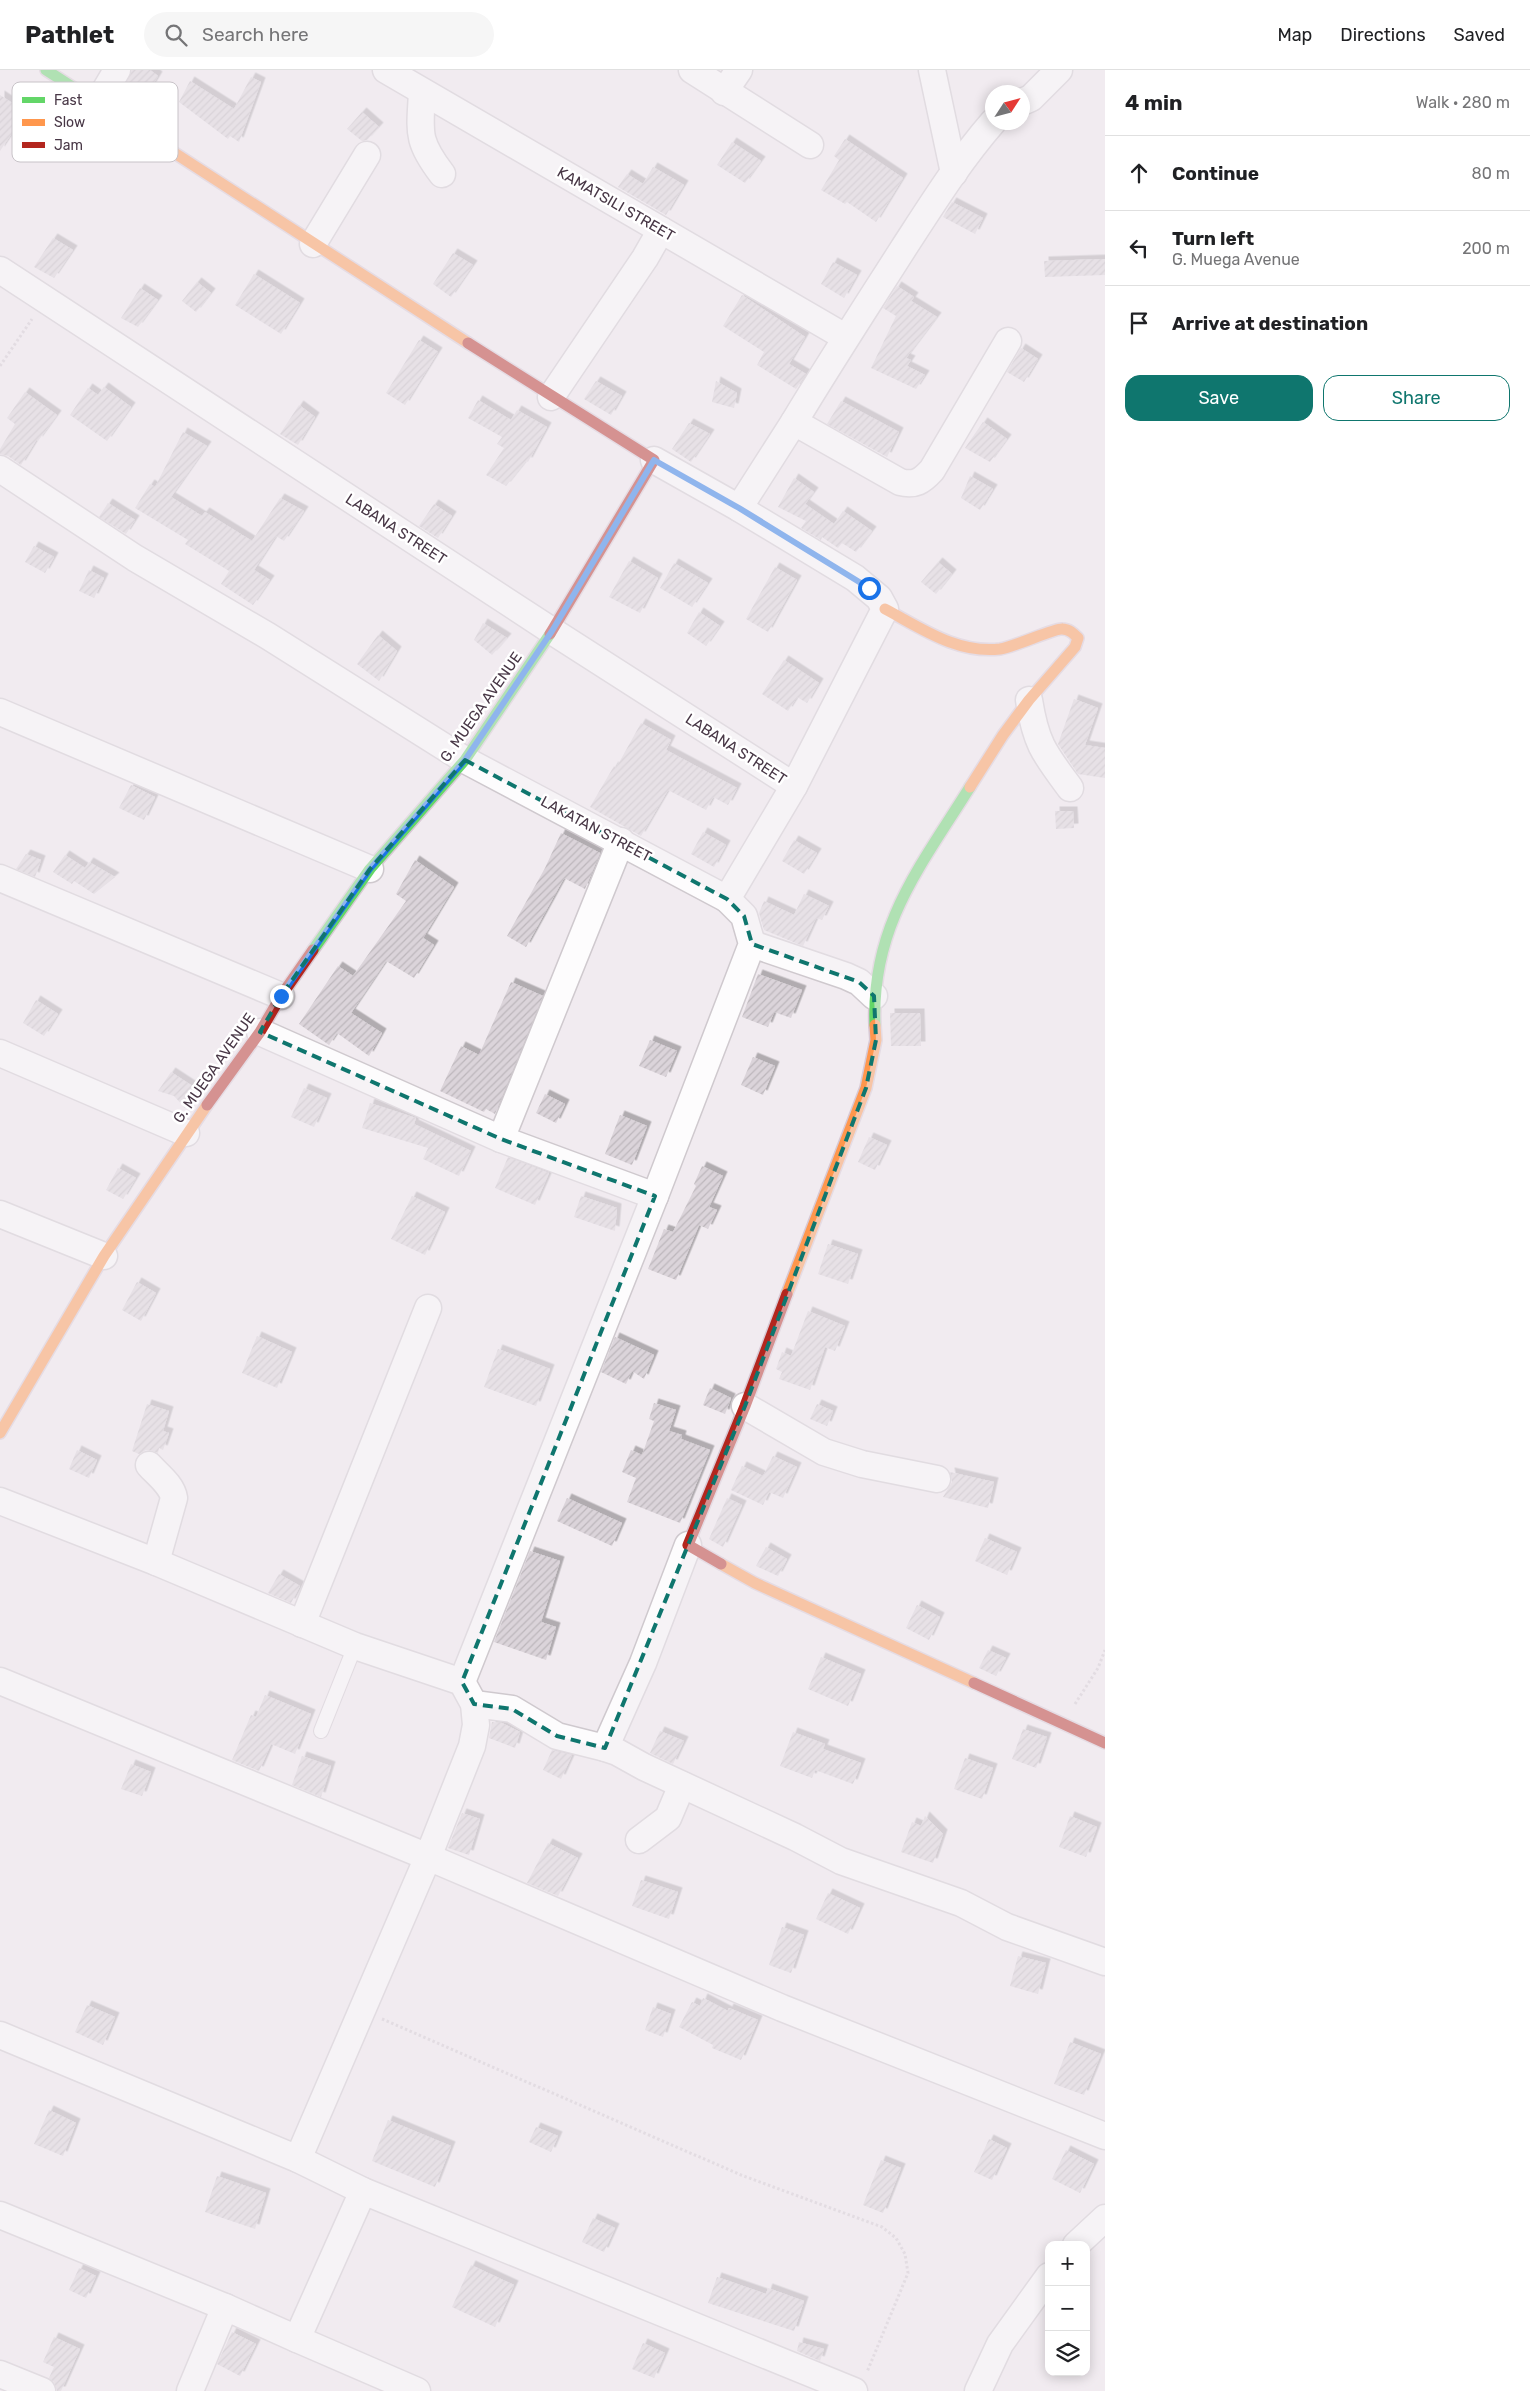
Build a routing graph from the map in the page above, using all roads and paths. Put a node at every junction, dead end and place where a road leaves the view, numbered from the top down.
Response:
1 (46, 70) edge
2 (117, 70) edge
3 (386, 70) edge
4 (692, 70) edge
5 (739, 70) edge
6 (932, 70) edge
7 (1059, 70) edge
8 (64, 82) edge
9 (110, 82) edge
10 (422, 92) junction
11 (724, 92) junction
12 (1030, 98) edge
13 (987, 130) edge
14 (810, 145) dead end
15 (366, 155) dead end
16 (178, 156) edge
17 (954, 173) junction
18 (442, 174) dead end
19 (661, 230) junction
20 (313, 244) junction
21 (0, 270) edge
22 (46, 298) junction
23 (845, 337) junction
24 (1008, 341) dead end
25 (0, 366) edge
26 (551, 397) junction
27 (794, 422) junction
28 (654, 460) junction
29 (0, 469) edge
30 (739, 508) junction
31 (885, 609) junction
32 (552, 631) junction
33 (1029, 700) junction
34 (0, 712) edge
35 (465, 760) junction
36 (794, 786) junction
37 (1070, 788) dead end
38 (620, 841) junction
39 (370, 869) junction
40 (0, 878) edge
41 (727, 899) junction
42 (752, 944) junction
43 (281, 996) junction
44 (874, 996) junction
45 (260, 1032) junction
46 (0, 1053) edge
47 (186, 1134) junction
48 (501, 1139) junction
49 (656, 1196) junction
50 (0, 1214) edge
51 (104, 1256) junction
52 (428, 1308) dead end
53 (745, 1406) junction
54 (0, 1433) edge
55 (149, 1465) dead end
56 (937, 1479) dead end
57 (0, 1500) edge
58 (688, 1545) junction
59 (156, 1562) junction
60 (302, 1624) junction
61 (355, 1646) junction
62 (1105, 1650) edge
63 (0, 1681) edge
64 (462, 1682) junction
65 (474, 1704) junction
66 (1062, 1724) junction
67 (321, 1730) dead end
68 (1105, 1743) edge
69 (605, 1748) junction
70 (682, 1785) junction
71 (639, 1840) dead end
72 (428, 1857) junction
73 (1105, 1962) edge
74 (361, 2010) junction
75 (0, 2035) edge
76 (1105, 2136) edge
77 (298, 2159) junction
78 (364, 2190) junction
79 (0, 2215) edge
80 (1105, 2218) edge
81 (1080, 2241) edge
82 (1045, 2282) edge
83 (225, 2307) junction
84 (297, 2339) junction
85 (0, 2374) edge
86 (860, 2382) edge
87 (42, 2391) edge
88 (190, 2391) edge
89 (417, 2391) edge
90 (978, 2391) edge

1 - 8 street
2 - 9 street
3 - 10 street, KAMATSILI STREET
4 - 11 street
5 - 11 street
6 - 17 street
7 - 12 street
10 - 18 street
10 - 19 street, KAMATSILI STREET
11 - 14 street
13 - 17 street
15 - 20 street
16 - 20 street
17 - 23 street
19 - 23 street, KAMATSILI STREET
19 - 26 street
20 - 26 street
21 - 22 street, LABANA STREET
22 - 25 path
22 - 32 street, LABANA STREET
23 - 27 street
24 - 27 street
26 - 28 street
27 - 30 street
28 - 30 street
28 - 32 street, G. MUEGA AVENUE
29 - 35 street, LAKATAN STREET
30 - 31 street
31 - 33 street
31 - 36 street
32 - 35 street, G. MUEGA AVENUE
32 - 36 street, LABANA STREET
33 - 37 street
33 - 44 street
34 - 39 street
35 - 38 street, LAKATAN STREET
35 - 39 street, G. MUEGA AVENUE
36 - 41 street
38 - 41 street, LAKATAN STREET
38 - 48 street
39 - 43 street, G. MUEGA AVENUE
40 - 43 street
41 - 42 street, LAKATAN STREET
42 - 44 street
42 - 49 street
43 - 45 street, G. MUEGA AVENUE
44 - 53 street
45 - 47 street, G. MUEGA AVENUE
45 - 48 street
46 - 47 street
47 - 51 street, G. MUEGA AVENUE
48 - 49 street
49 - 64 street
50 - 51 street
51 - 54 street, G. MUEGA AVENUE
52 - 60 street
53 - 56 street
53 - 58 street
55 - 59 street
57 - 59 street
58 - 66 street
58 - 69 street
59 - 60 street
60 - 61 street
61 - 64 street
61 - 67 lane
62 - 66 path
63 - 72 street
64 - 65 street
65 - 69 street
65 - 72 street
66 - 68 street
69 - 70 street
70 - 71 street
70 - 73 street
72 - 74 street
72 - 76 street
74 - 77 street
74 - 86 path
75 - 77 street
77 - 78 street
78 - 84 street
78 - 86 street
79 - 83 street
80 - 81 street
82 - 90 street
83 - 84 street
83 - 88 street
84 - 89 street
85 - 87 street

